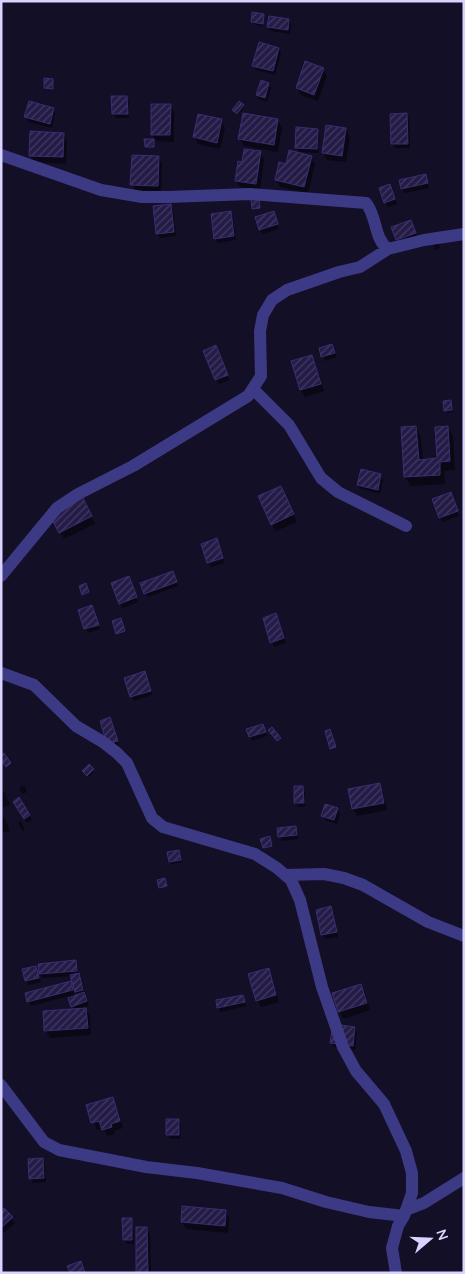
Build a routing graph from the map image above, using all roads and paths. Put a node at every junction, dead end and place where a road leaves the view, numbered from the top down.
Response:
1 (1, 154) edge
2 (464, 234) edge
3 (388, 249) junction
4 (253, 389) junction
5 (406, 526) dead end
6 (1, 576) edge
7 (1, 673) edge
8 (285, 875) junction
9 (464, 936) edge
10 (1, 1085) edge
11 (464, 1178) edge
12 (405, 1213) junction
13 (396, 1273) edge

1 - 3 street
2 - 3 street
3 - 4 street
4 - 5 street
4 - 6 street
7 - 8 street
8 - 9 street
8 - 12 street
10 - 12 street
11 - 12 street
12 - 13 street

